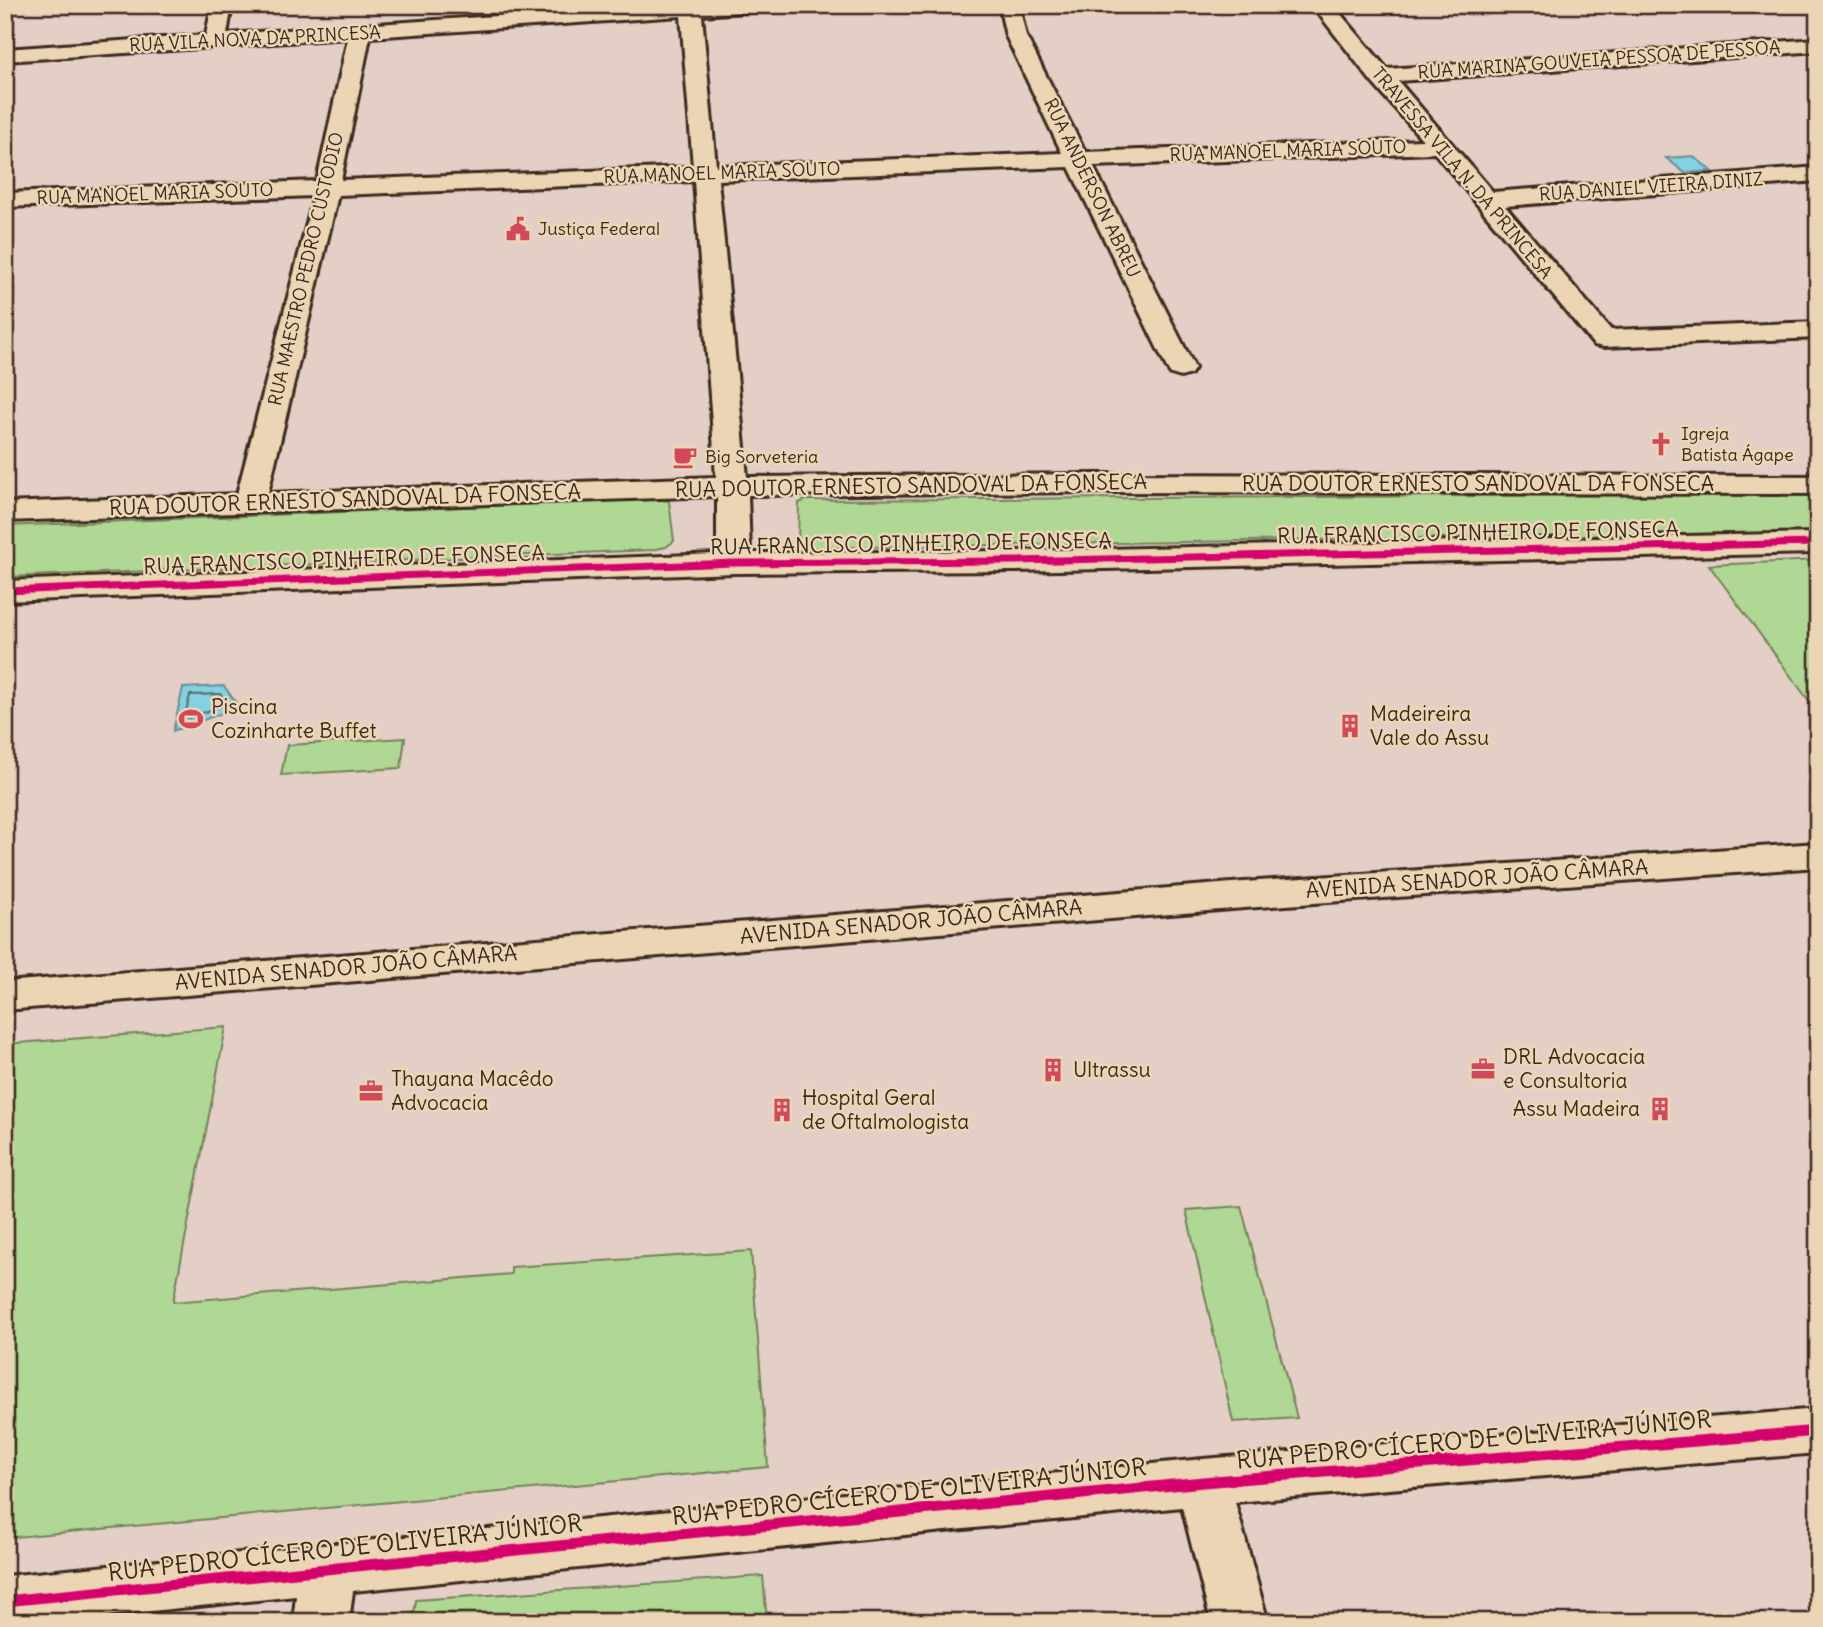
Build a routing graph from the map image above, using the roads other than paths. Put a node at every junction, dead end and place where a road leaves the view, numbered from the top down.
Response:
1 (222, 5) edge
2 (757, 5) edge
3 (1009, 5) edge
4 (1322, 5) edge
5 (691, 10) junction
6 (580, 11) edge
7 (360, 33) junction
8 (215, 40) junction
9 (1818, 45) edge
10 (9, 60) edge
11 (1380, 76) junction
12 (1438, 146) junction
13 (1078, 159) junction
14 (707, 174) junction
15 (1818, 174) edge
16 (327, 187) junction
17 (5, 200) edge
18 (1485, 200) junction
19 (1818, 330) edge
20 (1181, 368) dead end
21 (1818, 485) edge
22 (732, 486) junction
23 (250, 503) junction
24 (5, 512) edge
25 (1818, 543) edge
26 (734, 563) junction
27 (5, 591) edge
28 (1818, 855) edge
29 (5, 996) edge
30 (1818, 1431) edge
31 (1203, 1482) junction
32 (325, 1596) edge
33 (5, 1601) edge
34 (1240, 1622) edge

1 - 8 street
2 - 5 street, RUA VILA NOVA DA PRINCESA
3 - 13 street, RUA ANDERSON ABREU
4 - 11 street, TRAVESSA VILA N. DA PRINCESA
5 - 6 street, RUA VILA NOVA DA PRINCESA
5 - 14 street
6 - 7 street, RUA VILA NOVA DA PRINCESA
7 - 8 street, RUA VILA NOVA DA PRINCESA
7 - 16 street, RUA MAESTRO PEDRO CUSTODIO
8 - 10 street, RUA VILA NOVA DA PRINCESA
9 - 11 street, RUA MARINA GOUVEIA PESSOA DE PESSOA
11 - 12 street, TRAVESSA VILA N. DA PRINCESA
12 - 13 street, RUA MANOEL MARIA SOUTO
12 - 18 street, TRAVESSA VILA N. DA PRINCESA
13 - 14 street, RUA MANOEL MARIA SOUTO
13 - 20 street, RUA ANDERSON ABREU
14 - 16 street, RUA MANOEL MARIA SOUTO
14 - 22 street
15 - 18 street, RUA DANIEL VIEIRA DINIZ
16 - 17 street, RUA MANOEL MARIA SOUTO
16 - 23 street, RUA MAESTRO PEDRO CUSTODIO
18 - 19 street, TRAVESSA VILA N. DA PRINCESA
21 - 22 street, RUA DOUTOR ERNESTO SANDOVAL DA FONSECA
22 - 23 street, RUA DOUTOR ERNESTO SANDOVAL DA FONSECA
22 - 26 street
23 - 24 street, RUA DOUTOR ERNESTO SANDOVAL DA FONSECA
25 - 26 street, RUA FRANCISCO PINHEIRO DE FONSECA
26 - 27 street, RUA FRANCISCO PINHEIRO DE FONSECA
28 - 29 street, AVENIDA SENADOR JOÃO CÂMARA
30 - 31 street, RUA PEDRO CÍCERO DE OLIVEIRA JÚNIOR
31 - 32 street, RUA PEDRO CÍCERO DE OLIVEIRA JÚNIOR
31 - 34 street
32 - 33 street, RUA PEDRO CÍCERO DE OLIVEIRA JÚNIOR

